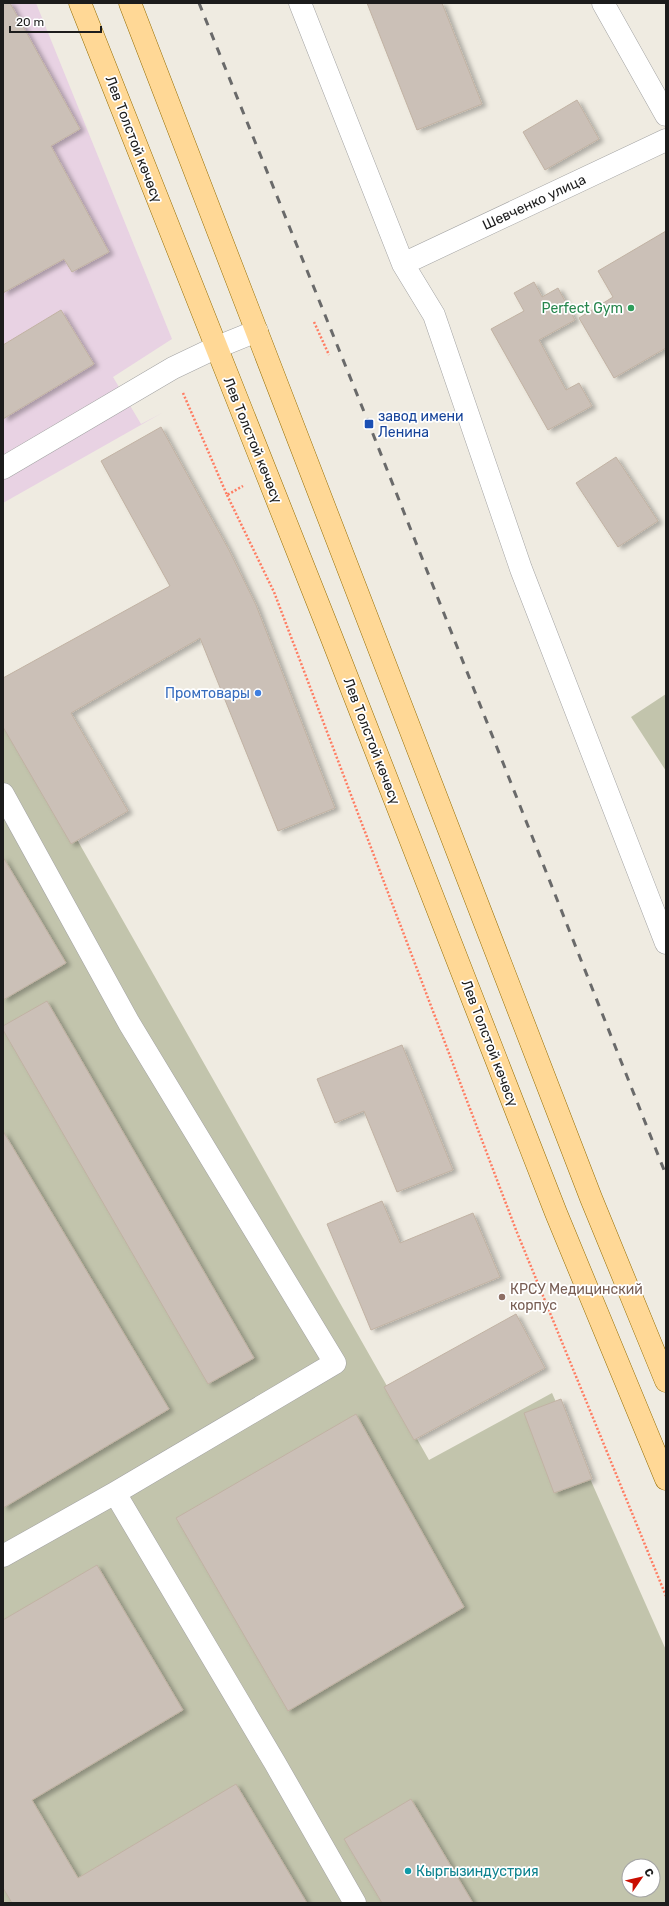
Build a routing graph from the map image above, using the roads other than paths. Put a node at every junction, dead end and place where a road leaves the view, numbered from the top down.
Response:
1 (80, 3) edge
2 (130, 3) edge
3 (300, 3) edge
4 (604, 3) edge
5 (666, 115) edge
6 (666, 140) edge
7 (403, 264) junction
8 (257, 331) junction
9 (216, 348) junction
10 (3, 468) edge
11 (3, 794) edge
12 (666, 943) edge
13 (666, 1381) edge
14 (666, 1479) edge
15 (115, 1493) junction
16 (3, 1556) edge
17 (355, 1903) edge

1 - 9 main road, Лев Толстой көчөсү
2 - 8 main road
3 - 7 street
4 - 5 street
6 - 7 street, Шевченко улица
7 - 12 street
8 - 9 street
8 - 13 main road
9 - 10 street
9 - 14 main road, Лев Толстой көчөсү
11 - 15 street
15 - 16 street
15 - 17 street

